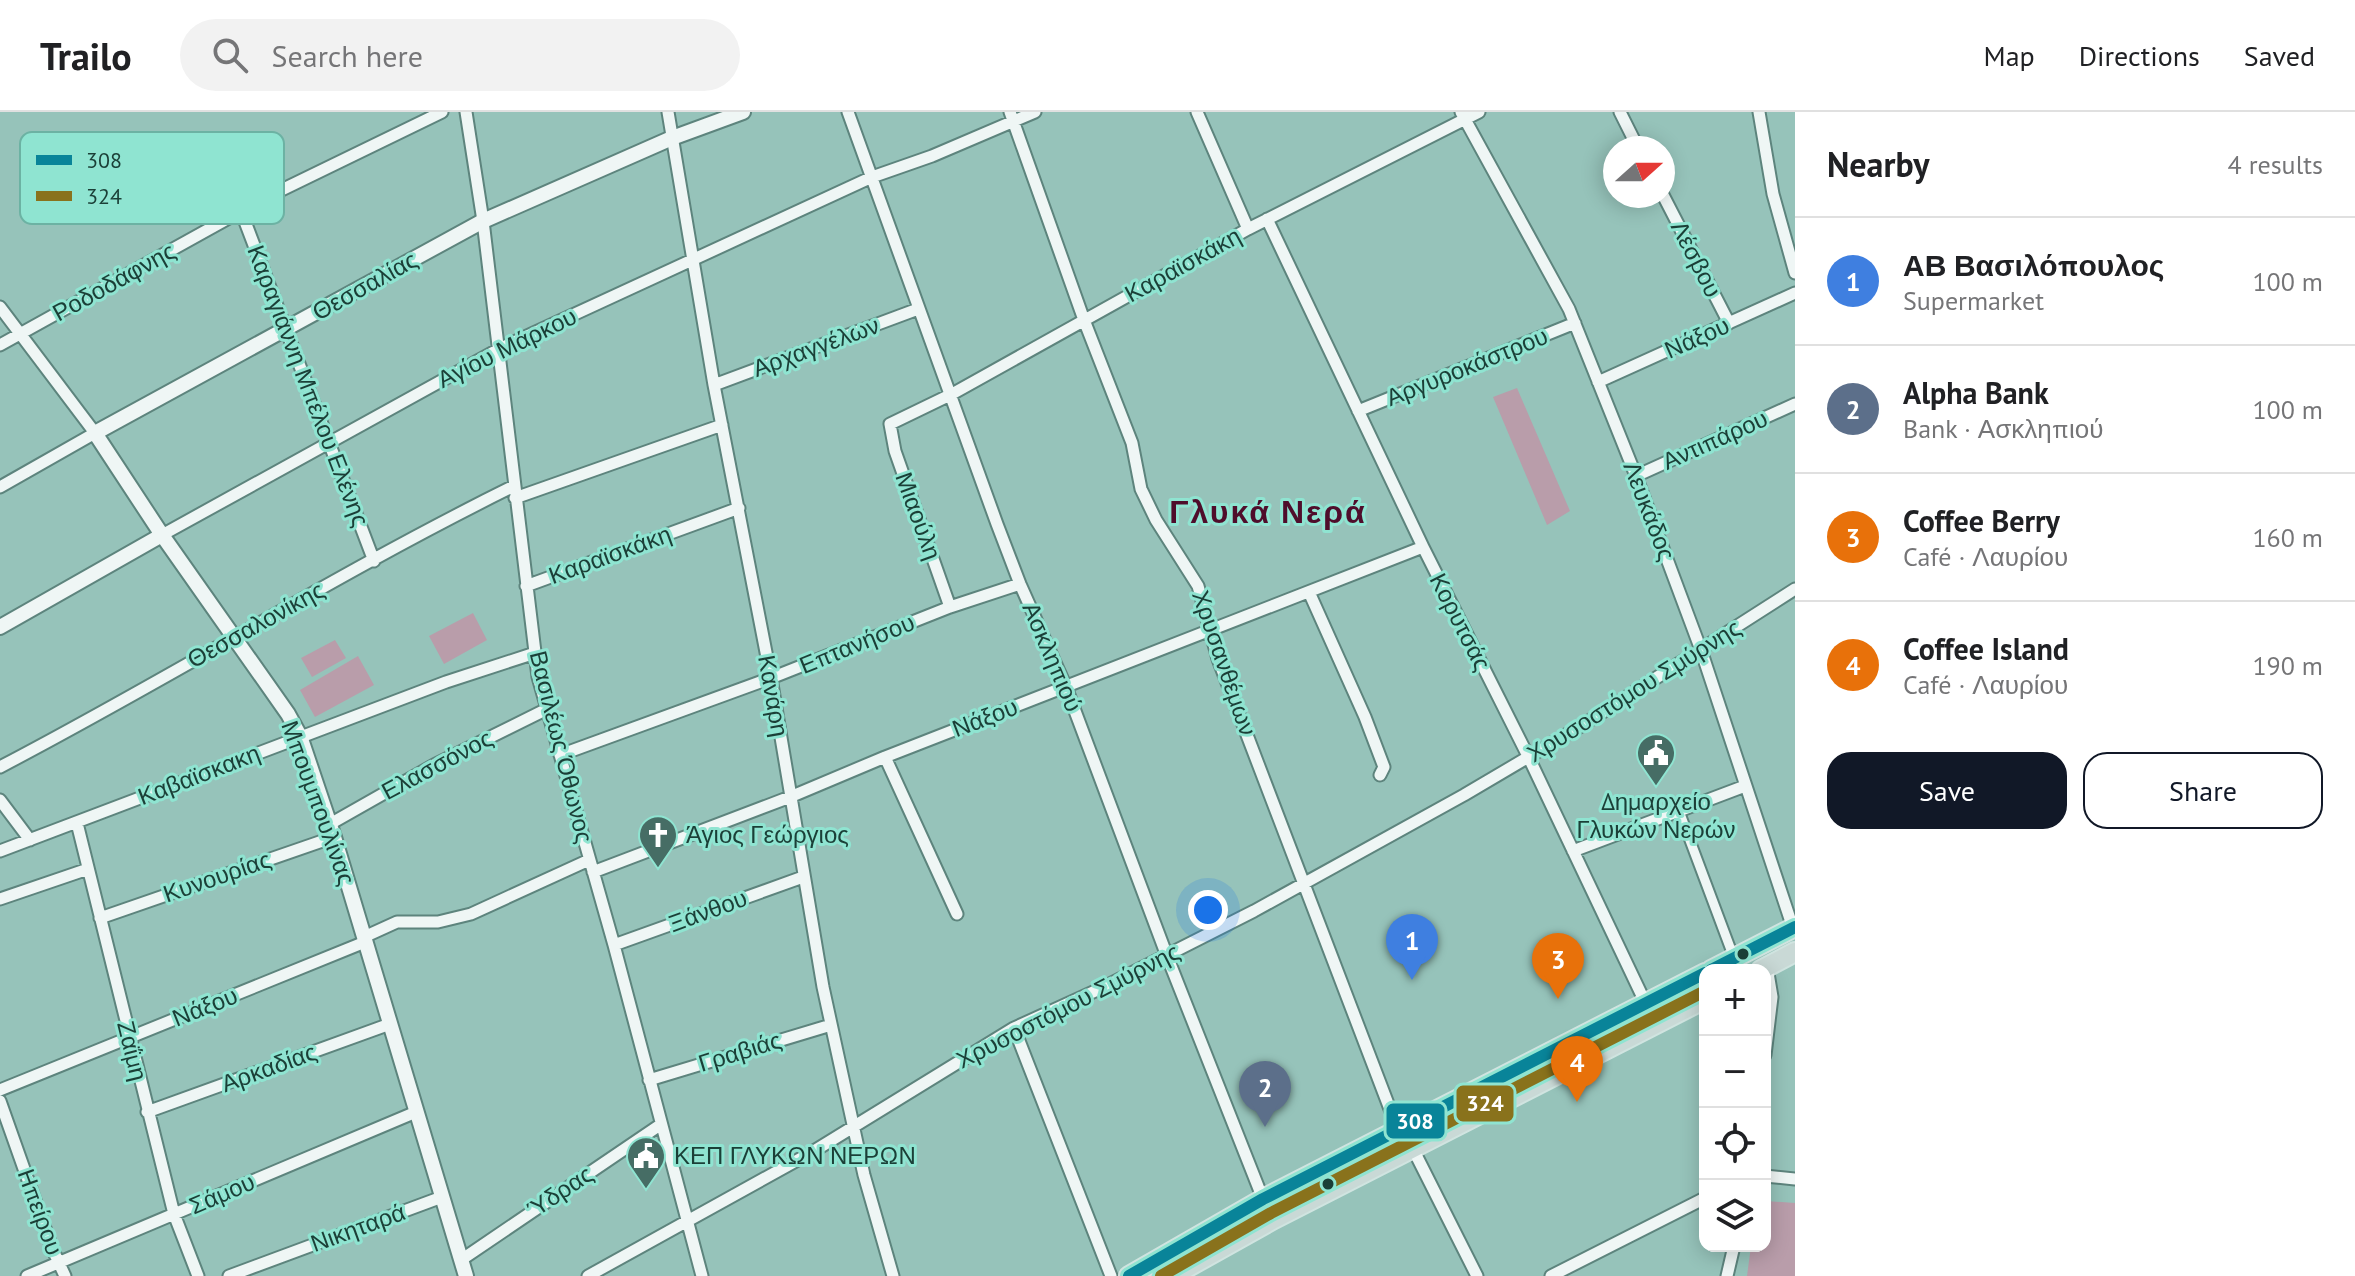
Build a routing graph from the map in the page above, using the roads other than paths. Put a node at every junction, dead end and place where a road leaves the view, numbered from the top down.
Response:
1 (442, 112) edge
2 (466, 112) edge
3 (668, 112) edge
4 (743, 112) edge
5 (848, 112) edge
6 (1035, 112) edge
7 (1197, 112) edge
8 (1479, 112) edge
9 (1620, 112) edge
10 (1759, 112) edge
11 (1463, 115) edge
12 (1011, 116) edge
13 (1632, 136) edge
14 (672, 138) junction
15 (872, 177) junction
16 (284, 190) edge
17 (1670, 208) edge
18 (1267, 219) junction
19 (483, 221) junction
20 (218, 224) edge
21 (246, 224) edge
22 (1248, 229) junction
23 (694, 261) junction
24 (1795, 273) edge
25 (1795, 293) edge
26 (0, 307) edge
27 (918, 309) junction
28 (1084, 320) junction
29 (1575, 323) junction
30 (1729, 323) junction
31 (286, 329) junction
32 (20, 334) junction
33 (0, 345) edge
34 (499, 349) junction
35 (1598, 382) junction
36 (714, 385) junction
37 (952, 394) junction
38 (1795, 404) edge
39 (1358, 411) junction
40 (890, 424) joint
41 (722, 425) junction
42 (95, 433) junction
43 (329, 443) junction
44 (1636, 476) junction
45 (0, 487) edge
46 (514, 492) junction
47 (739, 508) junction
48 (162, 535) junction
49 (1423, 547) junction
50 (374, 561) junction
51 (1020, 584) junction
52 (526, 586) junction
53 (1795, 589) edge
54 (1309, 592) junction
55 (950, 607) junction
56 (0, 627) edge
57 (1211, 631) junction
58 (233, 637) junction
59 (1701, 650) junction
60 (535, 653) junction
61 (771, 678) junction
62 (1066, 687) junction
63 (547, 709) junction
64 (300, 736) junction
65 (560, 755) junction
66 (885, 757) junction
67 (1529, 758) junction
68 (0, 767) edge
69 (1380, 775) dead end
70 (1745, 786) junction
71 (790, 797) junction
72 (0, 800) edge
73 (1679, 811) junction
74 (77, 823) junction
75 (332, 831) junction
76 (30, 840) junction
77 (0, 851) edge
78 (1573, 851) junction
79 (591, 866) junction
80 (88, 869) junction
81 (803, 877) junction
82 (1304, 885) junction
83 (0, 899) edge
84 (957, 914) dead end
85 (100, 918) junction
86 (1794, 928) edge
87 (365, 940) junction
88 (614, 945) junction
89 (1795, 952) edge
90 (1167, 956) junction
91 (1734, 959) junction
92 (1724, 964) edge
93 (1771, 965) edge
94 (1699, 976) edge
95 (1699, 1002) edge
96 (1645, 1003) junction
97 (1655, 1023) junction
98 (390, 1024) junction
99 (831, 1025) junction
100 (1014, 1028) junction
101 (129, 1038) junction
102 (649, 1080) junction
103 (0, 1090) edge
104 (0, 1101) edge
105 (147, 1112) junction
106 (416, 1112) junction
107 (660, 1125) junction
108 (853, 1128) junction
109 (1398, 1130) junction
110 (1413, 1149) junction
111 (1771, 1177) edge
112 (1795, 1179) edge
113 (442, 1197) junction
114 (1263, 1199) junction
115 (1699, 1201) edge
116 (174, 1214) junction
117 (686, 1222) junction
118 (1733, 1252) edge
119 (461, 1260) junction
120 (59, 1263) junction
121 (1181, 1273) edge
122 (27, 1276) edge
123 (65, 1276) edge
124 (198, 1276) edge
125 (229, 1276) edge
126 (466, 1276) edge
127 (588, 1276) edge
128 (702, 1276) edge
129 (893, 1276) edge
130 (1111, 1276) edge
131 (1129, 1276) edge
132 (1477, 1276) edge
133 (1551, 1276) edge
134 (1727, 1276) edge

1 - 16 street, Ροδοδάφνης
2 - 19 street, Βασιλέως Όθωνος
3 - 14 street, Κανάρη
4 - 14 street, Θεσσαλίας
5 - 15 street, Ασκληπιού
6 - 12 street, Αγίου Μάρκου
7 - 22 street
8 - 11 street, Καραϊσκάκη
9 - 13 street
10 - 24 street
11 - 18 street, Καραϊσκάκη
11 - 29 street, Λευκάδος
12 - 15 street, Αγίου Μάρκου
12 - 28 street, Χρυσανθέμων
14 - 19 street, Θεσσαλίας
14 - 23 street, Κανάρη
15 - 23 street, Αγίου Μάρκου
15 - 27 street, Ασκληπιού
17 - 30 street, Λέσβου
18 - 22 street, Καραϊσκάκη
18 - 39 street, Κορυτσάς
19 - 31 street, Θεσσαλίας
19 - 34 street, Βασιλέως Όθωνος
20 - 32 street, Ροδοδάφνης
21 - 31 street, Καραγιάννη Μπέλου Ελένης
22 - 28 street, Καραϊσκάκη
23 - 34 street, Αγίου Μάρκου
23 - 36 street, Κανάρη
25 - 30 street, Νάξου
26 - 32 street, Μπουμπουλίνας
27 - 36 street, Αρχαγγέλων
27 - 37 street, Ασκληπιού
28 - 37 street, Καραϊσκάκη
28 - 57 street, Χρυσανθέμων
29 - 35 street, Λευκάδος
29 - 39 street, Αργυροκάστρου
30 - 35 street, Νάξου
31 - 42 street, Θεσσαλίας
31 - 43 street, Καραγιάννη Μπέλου Ελένης
32 - 33 street, Ροδοδάφνης
32 - 42 street, Μπουμπουλίνας
34 - 43 street, Αγίου Μάρκου
34 - 46 street, Βασιλέως Όθωνος
35 - 44 street, Λευκάδος
36 - 41 street, Κανάρη
37 - 40 street, Καραϊσκάκη
37 - 51 street, Ασκληπιού
38 - 44 street, Αντιπάρου
39 - 49 street, Κορυτσάς
40 - 55 street, Μιαούλη
41 - 46 street, Θεσσαλονίκης
41 - 47 street, Κανάρη
42 - 45 street, Θεσσαλίας
42 - 48 street, Μπουμπουλίνας
43 - 48 street, Αγίου Μάρκου
43 - 50 street, Καραγιάννη Μπέλου Ελένης
44 - 59 street, Λευκάδος
46 - 50 street, Θεσσαλονίκης
46 - 52 street, Βασιλέως Όθωνος
47 - 52 street, Καραϊσκάκη
47 - 61 street, Κανάρη
48 - 56 street, Αγίου Μάρκου
48 - 58 street, Μπουμπουλίνας
49 - 54 street, Νάξου
49 - 67 street, Κορυτσάς
50 - 58 street, Θεσσαλονίκης
51 - 55 street, Επτανήσου
51 - 62 street, Ασκληπιού
52 - 60 street, Βασιλέως Όθωνος
53 - 59 street, Χρυσοστόμου Σμύρνης
54 - 57 street, Νάξου
54 - 69 street
55 - 61 street, Επτανήσου
57 - 62 street, Νάξου
57 - 82 street, Χρυσανθέμων
58 - 64 street, Μπουμπουλίνας
58 - 68 street, Θεσσαλονίκης
59 - 67 street, Χρυσοστόμου Σμύρνης
59 - 70 street, Λευκάδος
60 - 63 street, Βασιλέως Όθωνος
60 - 64 street, Καβαϊσκακη
61 - 65 street, Επτανήσου
61 - 71 street, Κανάρη
62 - 66 street, Νάξου
62 - 90 street, Ασκληπιού
63 - 65 street, Βασιλέως Όθωνος
63 - 75 street, Ελασσόνος
64 - 74 street, Καβαϊσκακη
64 - 75 street, Μπουμπουλίνας
65 - 79 street, Βασιλέως Όθωνος
66 - 71 street, Νάξου
66 - 84 street
67 - 78 street, Κορυτσάς
67 - 82 street, Χρυσοστόμου Σμύρνης
70 - 73 street
70 - 86 street, Λευκάδος
71 - 79 street, Νάξου
71 - 81 street, Κανάρη
72 - 76 street
73 - 78 street
73 - 91 street
74 - 76 street, Καβαϊσκακη
74 - 80 street, Ζαΐμη
75 - 85 street, Κυνουρίας
75 - 87 street, Μπουμπουλίνας
76 - 77 street, Καβαϊσκακη
78 - 96 street, Κορυτσάς
79 - 87 street, Νάξου
79 - 88 street, Βασιλέως Όθωνος
80 - 83 street
80 - 85 street, Ζαΐμη
81 - 88 street, Ξάνθου
81 - 99 street, Κανάρη
82 - 90 street, Χρυσοστόμου Σμύρνης
82 - 109 street, Χρυσανθέμων
85 - 101 street, Ζαΐμη
86 - 91 main road
87 - 98 street, Μπουμπουλίνας
87 - 101 street, Νάξου
88 - 102 street, Βασιλέως Όθωνος
89 - 93 main road
90 - 100 street, Χρυσοστόμου Σμύρνης
90 - 114 street, Ασκληπιού
91 - 92 main road
94 - 96 main road
95 - 97 main road
96 - 97 street, Κορυτσάς
96 - 109 main road
97 - 110 main road
98 - 105 street, Αρκαδίας
98 - 106 street, Μπουμπουλίνας
99 - 102 street, Γραβιάς
99 - 108 street, Κανάρη
100 - 108 street, Χρυσοστόμου Σμύρνης
100 - 130 street
101 - 103 street, Νάξου
101 - 105 street, Ζαΐμη
102 - 107 street, Βασιλέως Όθωνος
104 - 120 street, Ηπείρου
105 - 116 street, Ζαΐμη
106 - 113 street, Μπουμπουλίνας
106 - 116 street, Σάμου
107 - 117 street, Βασιλέως Όθωνος
107 - 119 street, Ύδρας
108 - 117 street, Χρυσοστόμου Σμύρνης
108 - 129 street, Κανάρη
109 - 114 main road
110 - 121 main road
110 - 132 street
111 - 112 street
113 - 119 street, Μπουμπουλίνας
113 - 125 street, Νικηταρά
114 - 131 main road
115 - 133 street
116 - 120 street, Σάμου
116 - 124 street, Ζαΐμη
117 - 127 street, Χρυσοστόμου Σμύρνης
117 - 128 street, Βασιλέως Όθωνος
118 - 134 street
119 - 126 street, Μπουμπουλίνας
120 - 122 street, Σάμου
120 - 123 street, Ηπείρου

